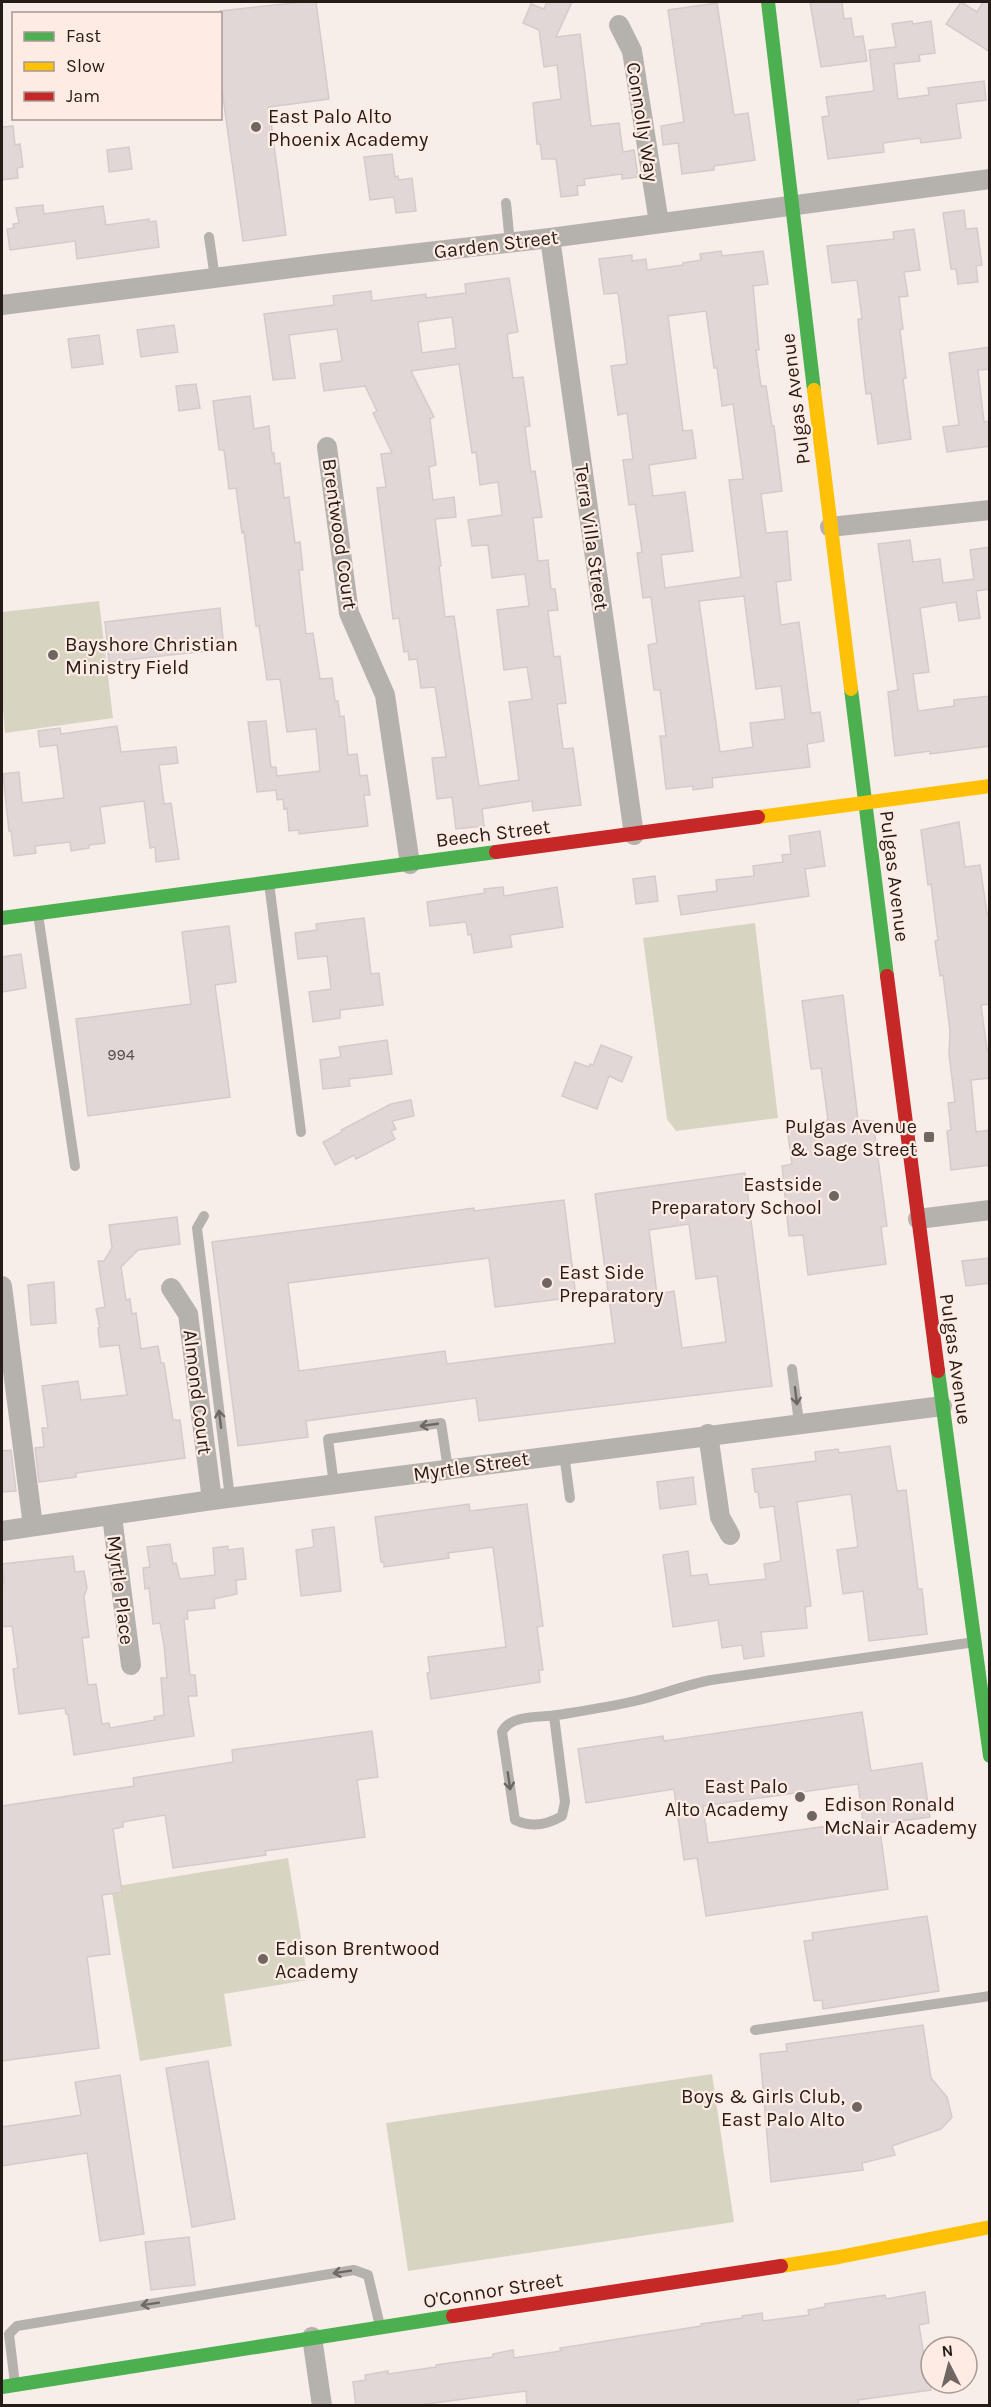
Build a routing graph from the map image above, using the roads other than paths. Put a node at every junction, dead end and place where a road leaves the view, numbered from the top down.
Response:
1 (768, 2) edge
2 (619, 25) dead end
3 (990, 179) edge
4 (506, 203) dead end
5 (792, 205) junction
6 (658, 223) junction
7 (209, 237) dead end
8 (550, 238) junction
9 (510, 243) junction
10 (215, 278) junction
11 (2, 305) edge
12 (327, 447) dead end
13 (990, 510) edge
14 (830, 527) junction
15 (990, 786) edge
16 (866, 802) junction
17 (634, 835) junction
18 (410, 864) junction
19 (269, 883) junction
20 (38, 914) junction
21 (2, 918) edge
22 (301, 1132) dead end
23 (75, 1166) dead end
24 (990, 1210) edge
25 (204, 1216) dead end
26 (918, 1219) junction
27 (2, 1286) edge
28 (171, 1288) dead end
29 (792, 1369) dead end
30 (942, 1406) junction
31 (799, 1423) junction
32 (708, 1434) junction
33 (564, 1454) junction
34 (448, 1469) junction
35 (334, 1485) junction
36 (570, 1498) dead end
37 (221, 1499) junction
38 (112, 1516) junction
39 (33, 1526) junction
40 (2, 1531) edge
41 (730, 1535) dead end
42 (976, 1642) junction
43 (131, 1665) dead end
44 (554, 1716) junction
45 (990, 1756) edge
46 (990, 1996) edge
47 (755, 2030) dead end
48 (990, 2227) edge
49 (380, 2326) junction
50 (312, 2337) junction
51 (8, 2386) edge
52 (322, 2406) edge

1 - 5 street, Pulgas Avenue
2 - 6 street, Connolly Way
3 - 5 street, Garden Street
4 - 9 lane
5 - 6 street, Garden Street
5 - 14 street, Pulgas Avenue
6 - 8 street, Garden Street
7 - 10 lane
8 - 9 street, Garden Street
8 - 17 street, Terra Villa Street
9 - 10 street, Garden Street
10 - 11 street, Garden Street
12 - 18 street, Brentwood Court
13 - 14 street
14 - 16 street, Pulgas Avenue
15 - 16 street, Beech Street
16 - 17 street, Beech Street
16 - 26 street, Pulgas Avenue
17 - 18 street, Beech Street
18 - 19 street, Beech Street
19 - 20 street, Beech Street
19 - 22 lane
20 - 21 street, Beech Street
20 - 23 lane
24 - 26 street
37 -> 25 lane
26 - 30 street, Pulgas Avenue
27 - 39 street
28 - 37 street, Almond Court
29 -> 31 lane
30 - 31 street, Myrtle Street
30 - 42 street, Pulgas Avenue
31 - 32 street, Myrtle Street
32 - 33 street, Myrtle Street
32 - 41 street
33 - 34 street, Myrtle Street
33 - 36 lane
34 - 35 street, Myrtle Street
34 -> 35 lane
35 - 37 street, Myrtle Street
37 - 38 street, Myrtle Street
38 - 39 street, Myrtle Street
38 - 43 street, Myrtle Place
39 - 40 street, Myrtle Street
42 - 44 lane
42 - 45 street, Pulgas Avenue
44 -> 44 lane
46 - 47 lane
48 - 49 street, O'Connor Street
49 - 50 street, O'Connor Street
49 -> 51 lane
50 - 51 street, O'Connor Street
50 - 52 street

